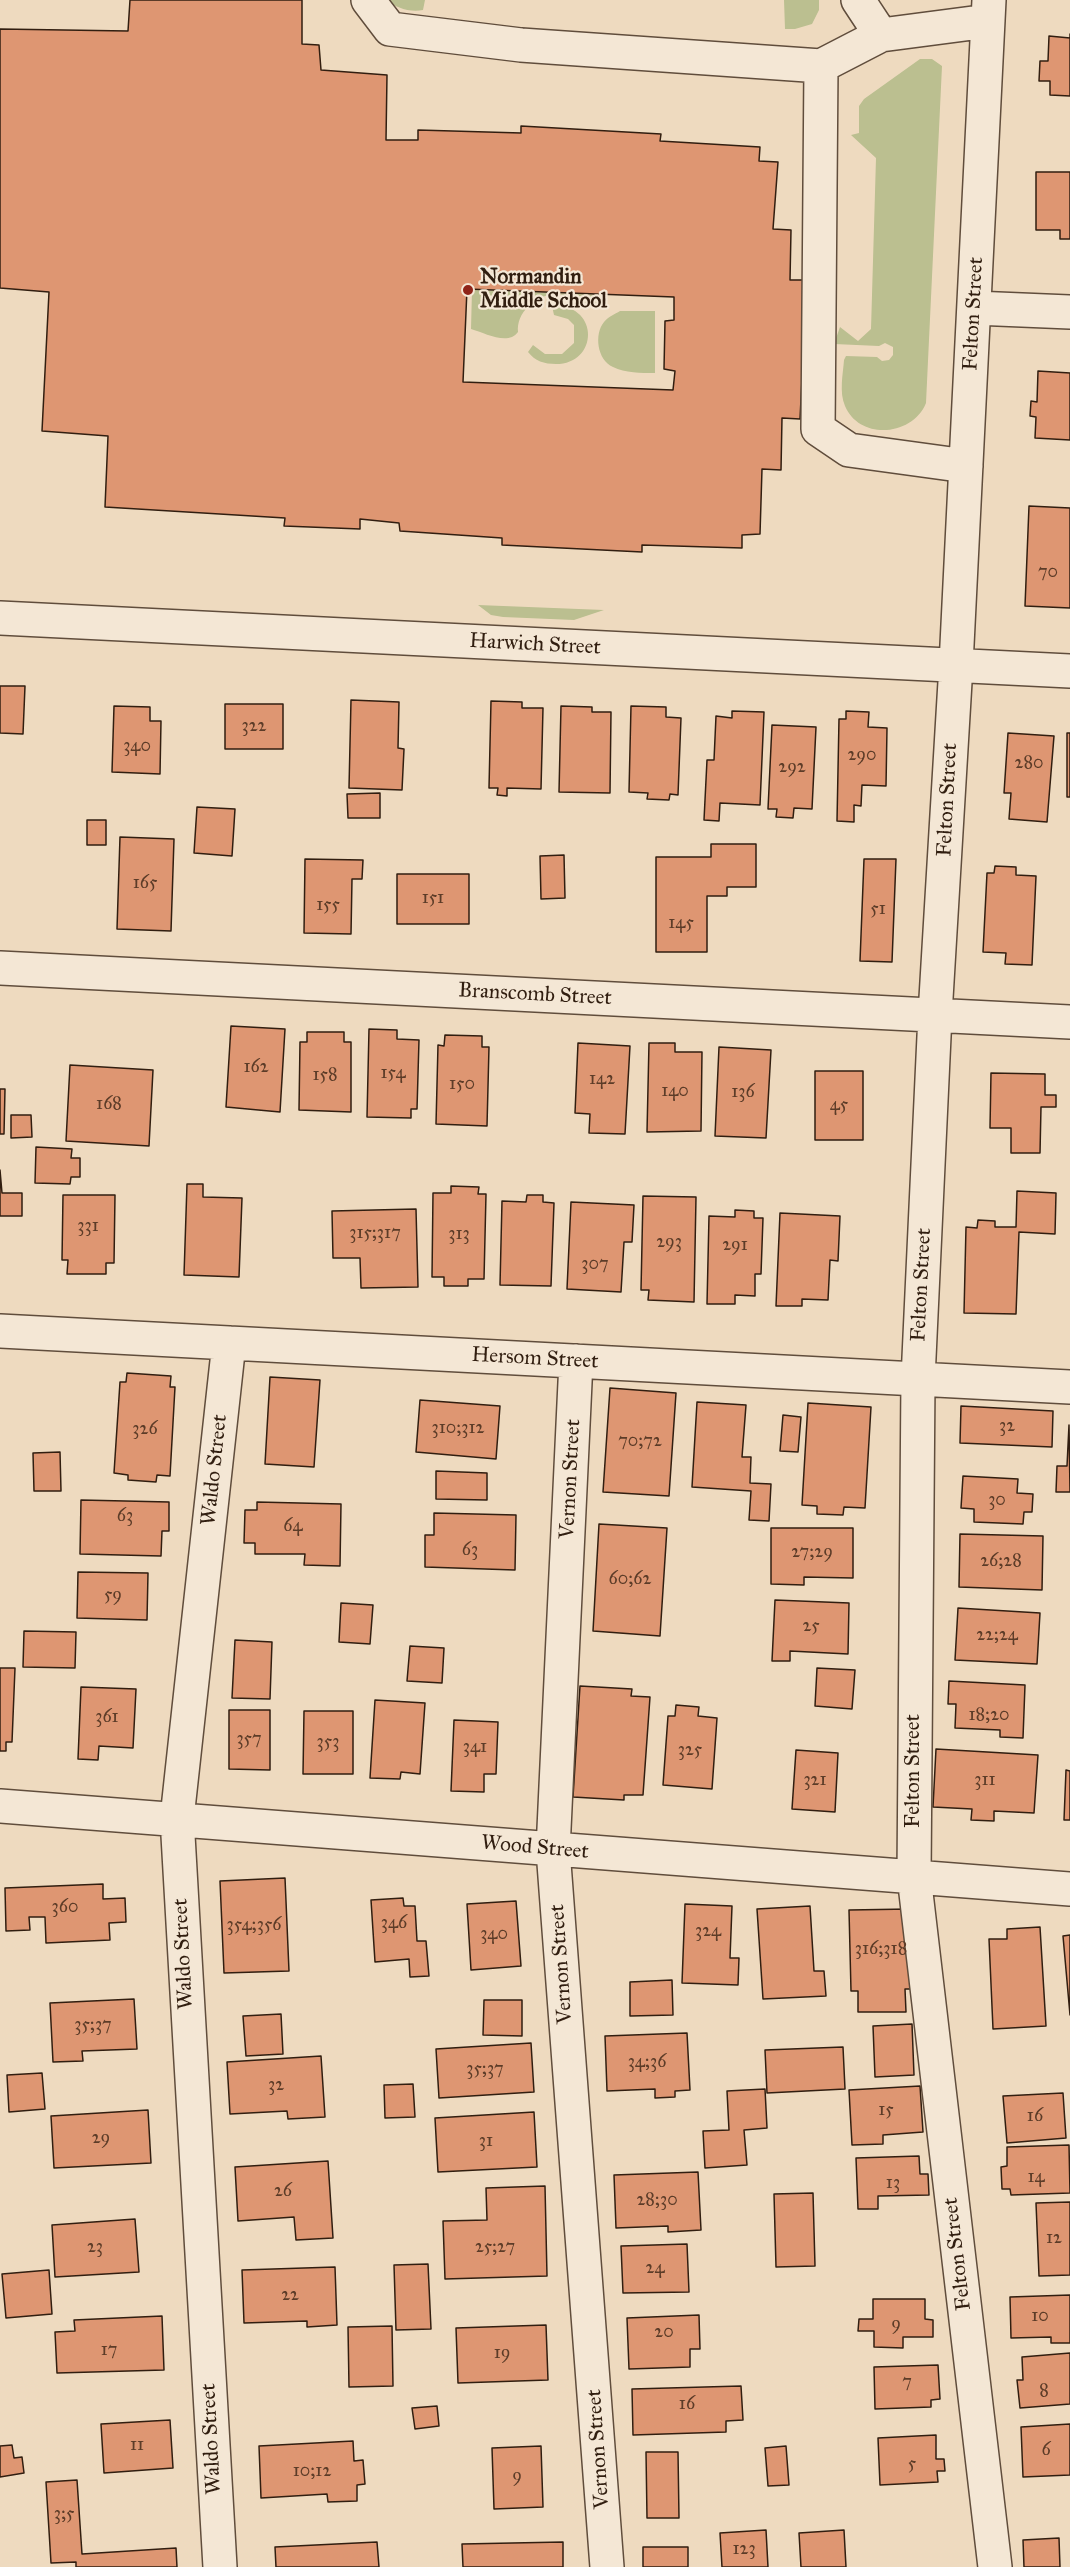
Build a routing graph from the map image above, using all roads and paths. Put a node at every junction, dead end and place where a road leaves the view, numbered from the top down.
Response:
1 (368, 0) edge
2 (858, 0) edge
3 (989, 11) edge
4 (882, 35) junction
5 (821, 66) junction
6 (974, 308) junction
7 (1070, 312) edge
8 (966, 466) junction
9 (0, 618) edge
10 (956, 665) junction
11 (1070, 671) edge
12 (0, 968) edge
13 (934, 1015) junction
14 (1070, 1022) edge
15 (0, 1331) edge
16 (229, 1342) junction
17 (576, 1361) junction
18 (918, 1379) junction
19 (1070, 1387) edge
20 (0, 1806) edge
21 (177, 1818) junction
22 (553, 1850) junction
23 (914, 1876) junction
24 (1070, 1889) edge
25 (220, 2567) edge
26 (607, 2567) edge
27 (995, 2567) edge

1 - 5 street
2 - 4 street
3 - 4 street
3 - 6 street, Felton Street
4 - 5 street
5 - 8 street
6 - 7 street
6 - 8 street, Felton Street
8 - 10 street, Felton Street
9 - 10 street, Harwich Street
10 - 11 street, Harwich Street
10 - 13 street, Felton Street
12 - 13 street, Branscomb Street
13 - 14 street, Branscomb Street
13 - 18 street, Felton Street
15 - 16 street, Hersom Street
16 - 17 street, Hersom Street
16 - 21 street, Waldo Street
17 - 18 street, Hersom Street
17 - 22 street, Vernon Street
18 - 19 street, Hersom Street
18 - 23 street, Felton Street
20 - 21 street, Wood Street
21 - 22 street, Wood Street
21 - 25 street, Waldo Street
22 - 23 street, Wood Street
22 - 26 street, Vernon Street
23 - 24 street, Wood Street
23 - 27 street, Felton Street

